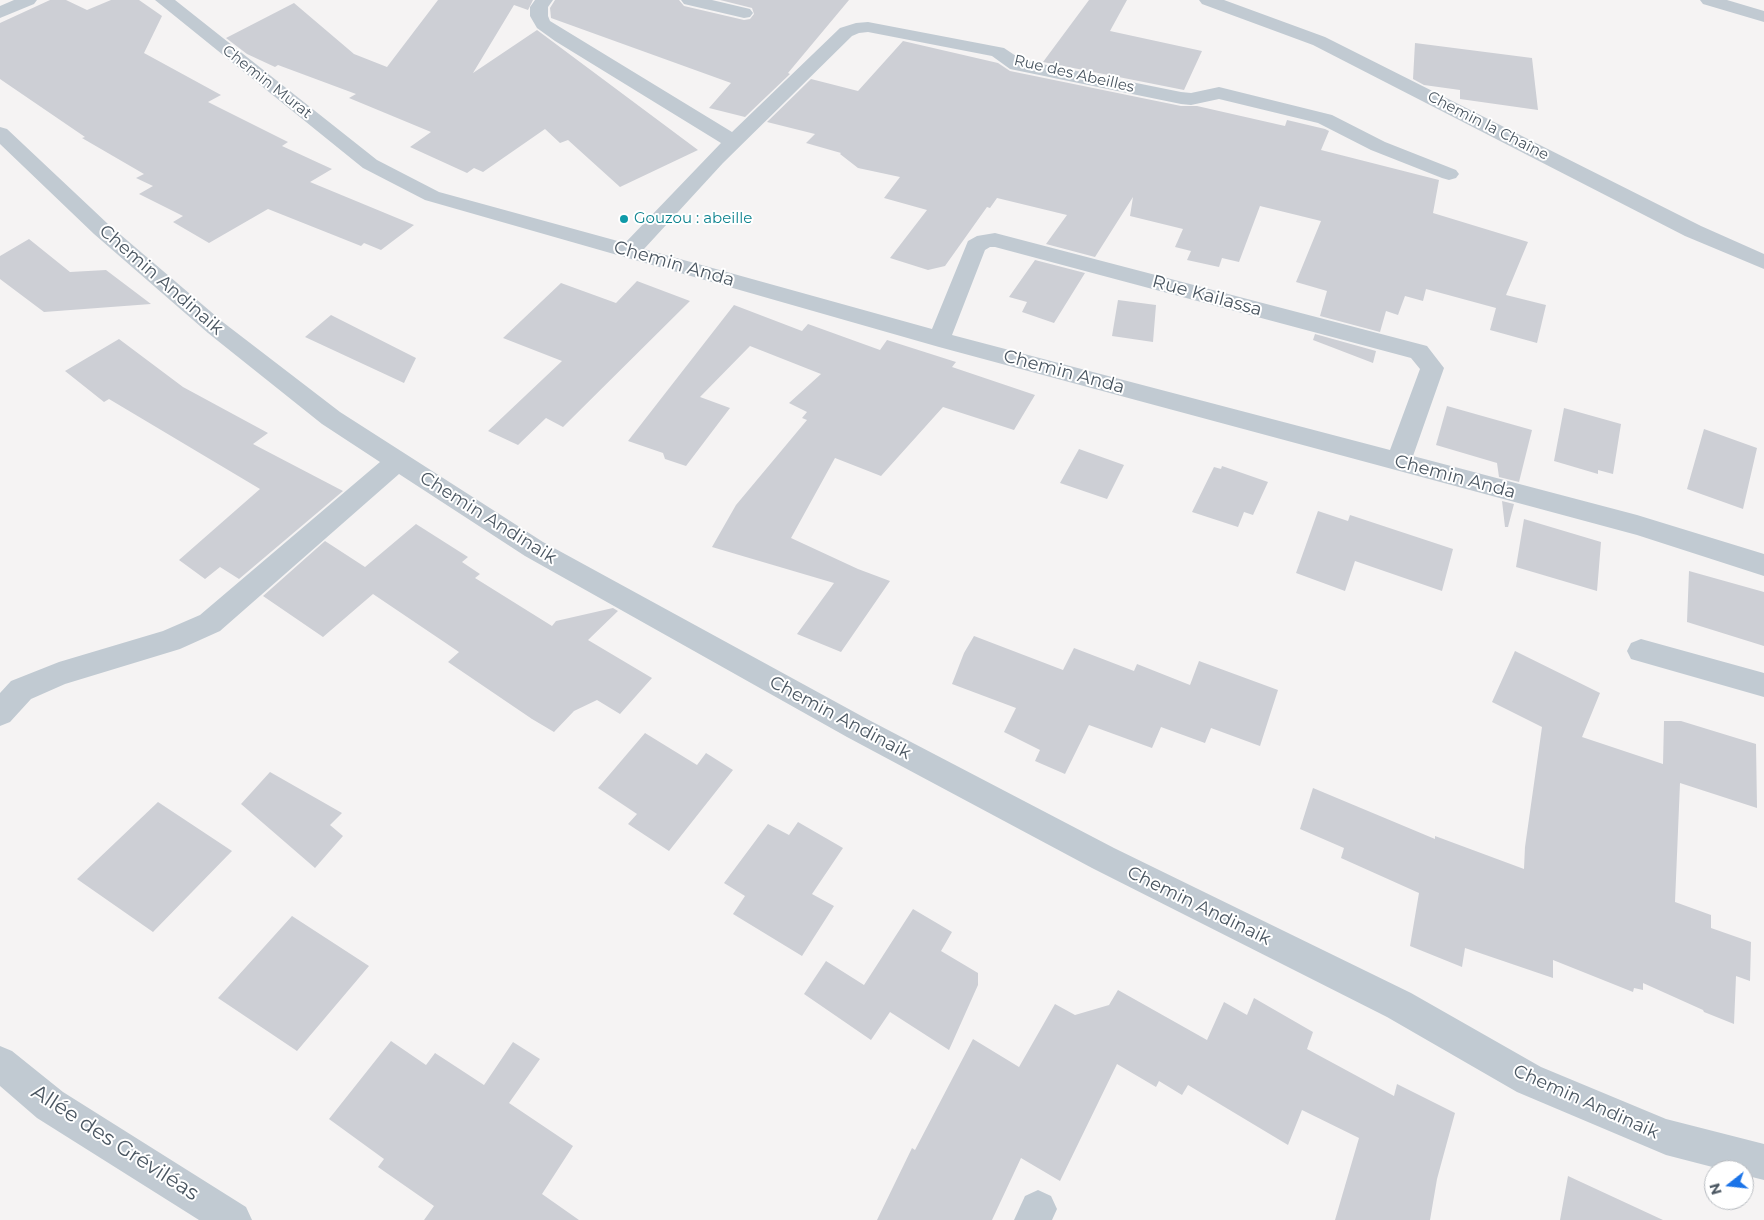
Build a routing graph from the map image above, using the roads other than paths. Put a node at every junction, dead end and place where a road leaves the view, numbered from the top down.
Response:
1 (28, 0) edge
2 (164, 0) edge
3 (544, 0) edge
4 (690, 0) edge
5 (1208, 0) edge
6 (1721, 2) edge
7 (0, 13) edge
8 (744, 13) dead end
9 (1764, 17) edge
10 (0, 133) edge
11 (734, 142) junction
12 (370, 164) joint
13 (1449, 174) dead end
14 (630, 251) junction
15 (1764, 262) edge
16 (939, 339) junction
17 (398, 462) junction
18 (1398, 462) junction
19 (1764, 564) edge
20 (1641, 650) dead end
21 (1764, 685) edge
22 (0, 713) edge
23 (0, 1063) edge
24 (1764, 1162) edge
25 (233, 1220) edge

1 - 7 street
2 - 12 street, Chemin Murat
3 - 11 street
4 - 8 street
5 - 15 street, Chemin la Chaîne
6 - 9 street
10 - 17 street, Chemin Andinaik
11 - 13 street, Rue des Abeilles
11 - 14 street, Rue des Abeilles
12 - 14 street, Chemin Anda
14 - 16 street, Chemin Anda
16 - 18 street, Chemin Anda
16 - 18 street, Rue Kailassa
17 - 22 street
17 - 24 street, Chemin Andinaik
18 - 19 street, Chemin Anda
20 - 21 street
23 - 25 street, Allée des Gréviléas

